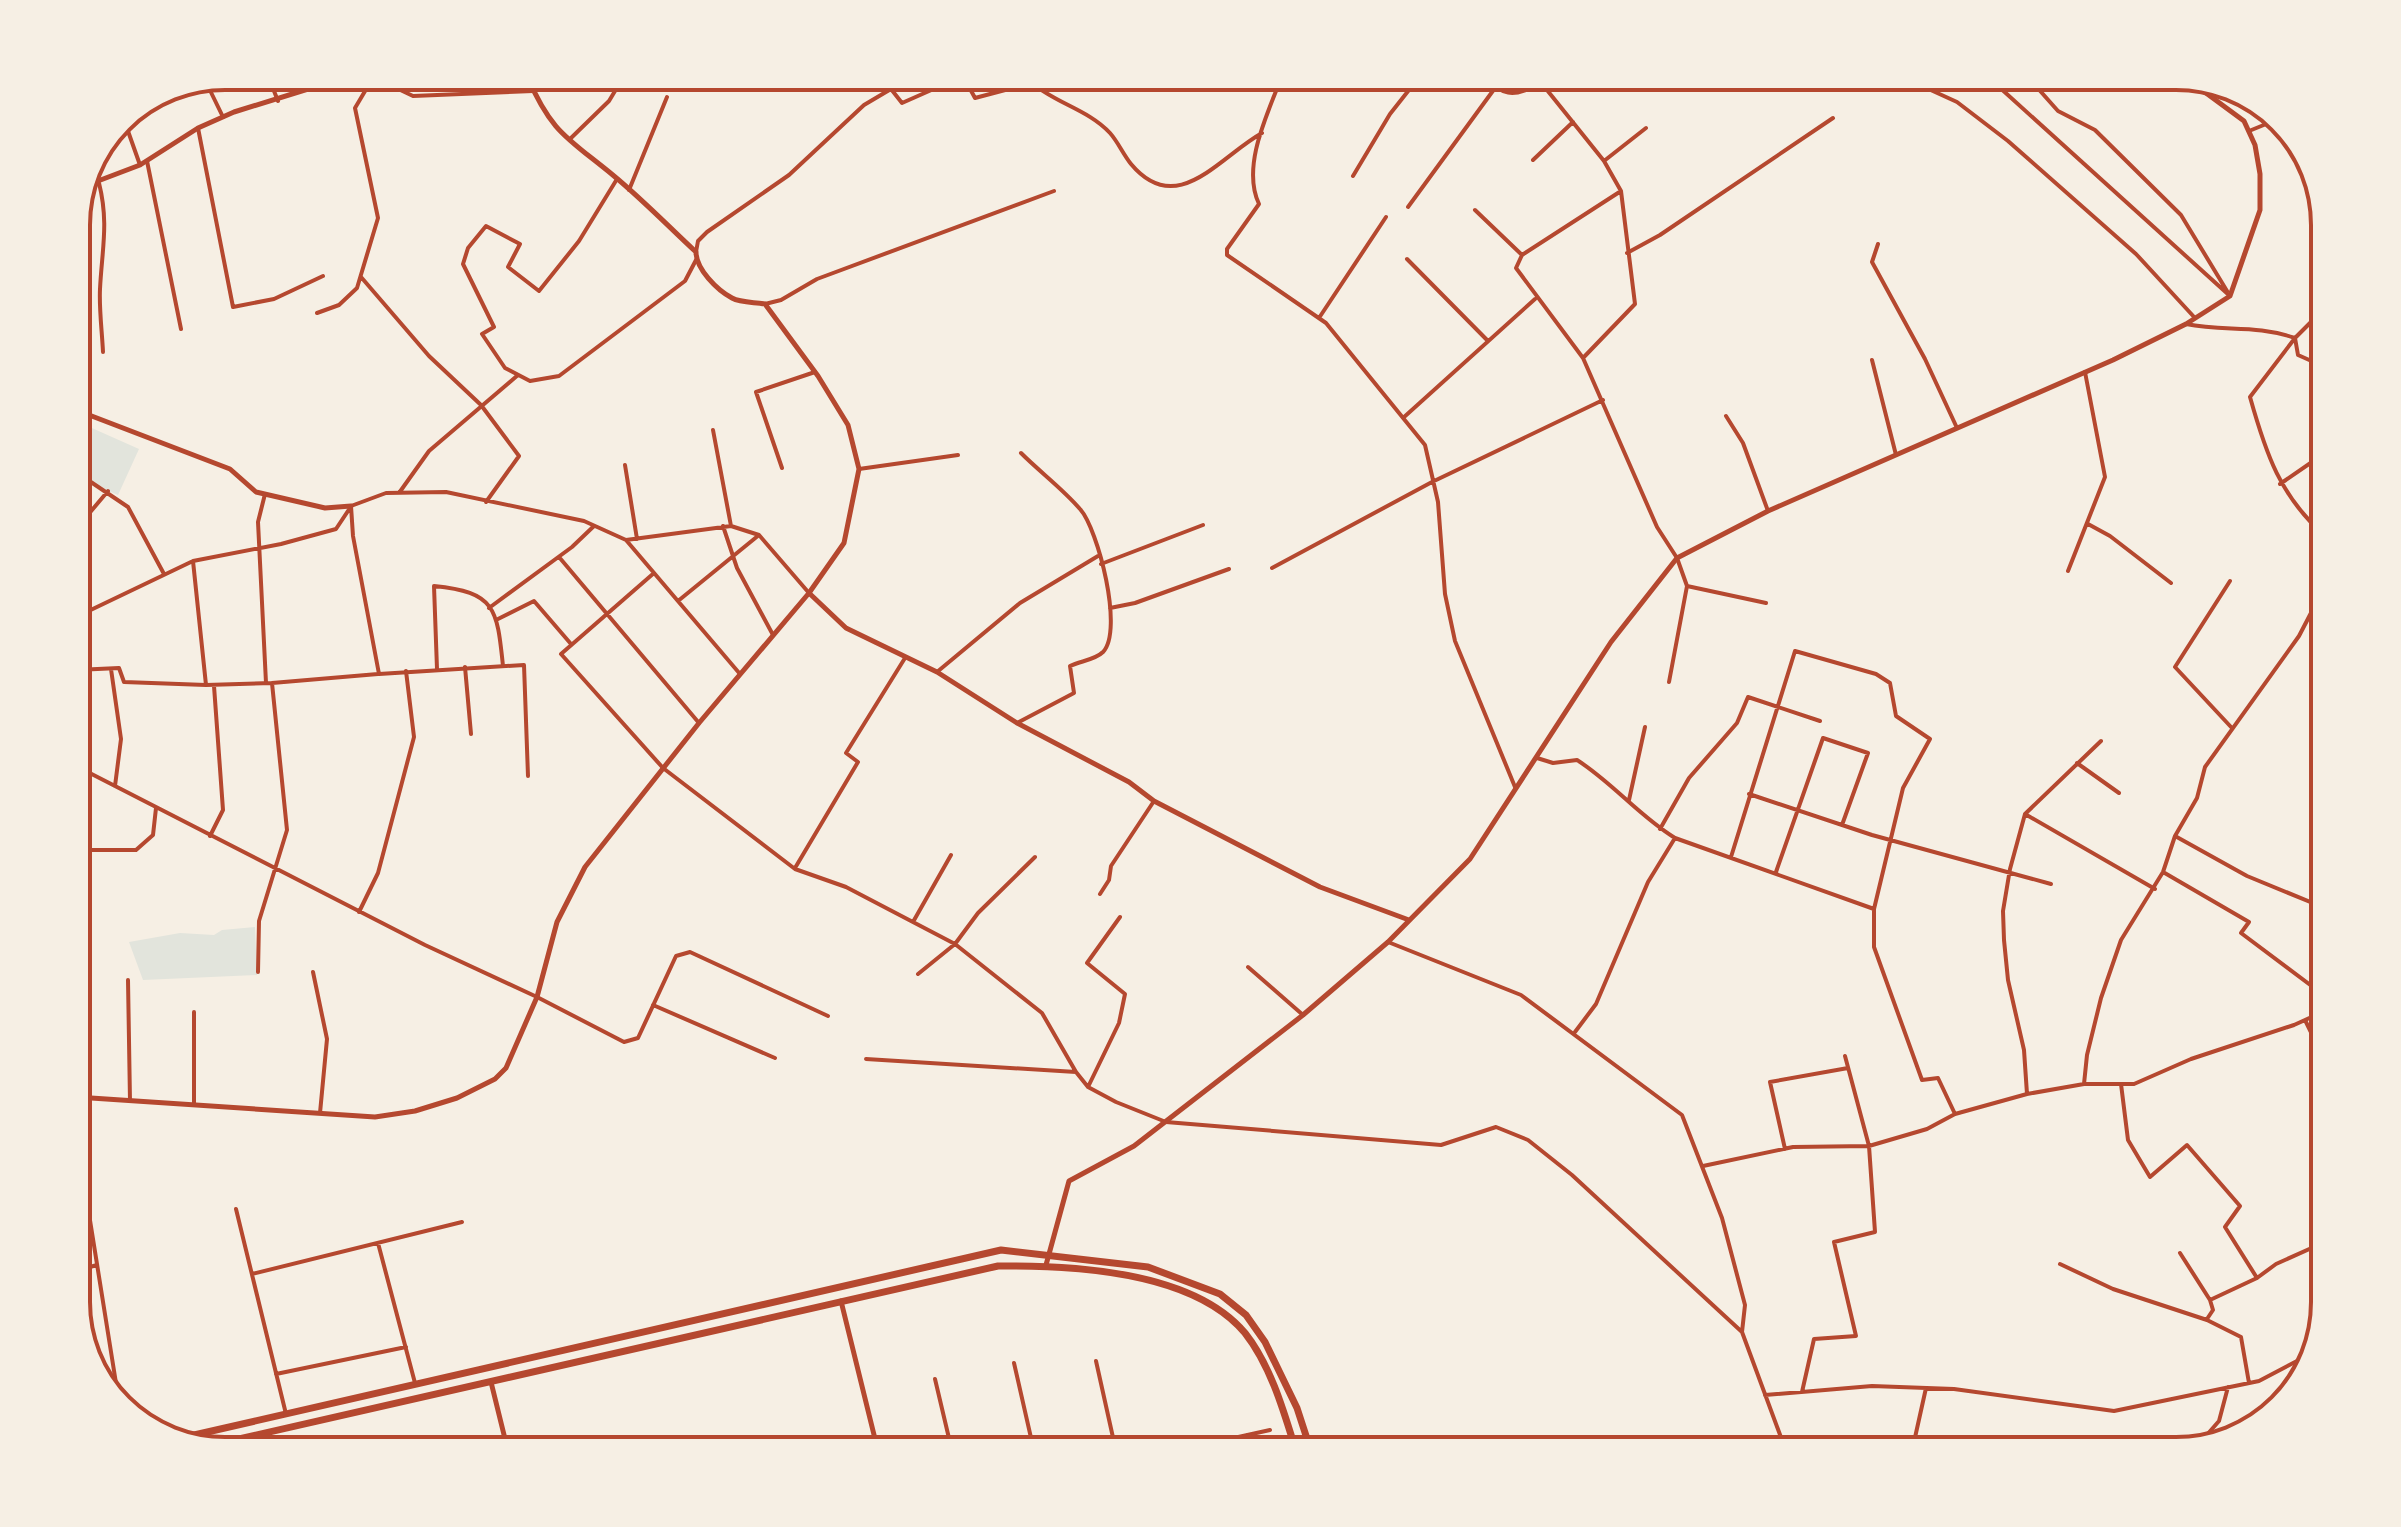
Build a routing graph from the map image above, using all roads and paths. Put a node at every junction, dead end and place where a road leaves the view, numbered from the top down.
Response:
1 (274, 90) edge
2 (308, 90) edge
3 (366, 90) edge
4 (401, 90) edge
5 (616, 90) edge
6 (889, 90) edge
7 (892, 90) edge
8 (931, 90) edge
9 (971, 90) edge
10 (1005, 90) edge
11 (1040, 90) edge
12 (1277, 90) edge
13 (1409, 90) edge
14 (1494, 90) edge
15 (1500, 90) edge
16 (1533, 90) edge
17 (1547, 90) edge
18 (1931, 90) edge
19 (2002, 90) edge
20 (2039, 90) edge
21 (533, 91) joint
22 (211, 92) edge
23 (2208, 94) edge
24 (667, 97) dead end
25 (278, 101) junction
26 (223, 117) junction
27 (1833, 118) dead end
28 (1573, 122) junction
29 (2266, 124) edge
30 (198, 128) junction
31 (1646, 128) dead end
32 (2249, 131) junction
33 (128, 132) edge
34 (1262, 133) junction
35 (568, 141) junction
36 (1533, 160) dead end
37 (147, 161) junction
38 (1604, 161) junction
39 (140, 165) junction
40 (1353, 176) dead end
41 (617, 179) junction
42 (99, 183) joint
43 (629, 190) junction
44 (1054, 191) dead end
45 (1621, 191) junction
46 (1408, 207) dead end
47 (1475, 210) dead end
48 (1386, 217) dead end
49 (1878, 244) dead end
50 (696, 252) junction
51 (1627, 253) junction
52 (1522, 255) junction
53 (1407, 259) dead end
54 (696, 260) junction
55 (323, 276) dead end
56 (361, 277) junction
57 (2230, 296) junction
58 (1536, 298) junction
59 (765, 304) junction
60 (317, 313) dead end
61 (1319, 318) junction
62 (2195, 318) junction
63 (2311, 322) edge
64 (2186, 324) junction
65 (181, 329) dead end
66 (2295, 338) junction
67 (1488, 341) junction
68 (103, 352) dead end
69 (1583, 358) junction
70 (1872, 360) dead end
71 (2311, 361) edge
72 (815, 372) junction
73 (2085, 372) junction
74 (518, 375) junction
75 (1603, 400) junction
76 (481, 405) junction
77 (90, 415) edge
78 (1726, 416) dead end
79 (1403, 418) junction
80 (1957, 428) junction
81 (713, 430) dead end
82 (1021, 453) dead end
83 (958, 455) dead end
84 (1896, 455) junction
85 (2311, 463) edge
86 (625, 465) dead end
87 (782, 468) dead end
88 (859, 469) junction
89 (90, 480) edge
90 (1432, 482) junction
91 (2280, 484) junction
92 (108, 491) junction
93 (399, 493) junction
94 (265, 494) junction
95 (486, 502) junction
96 (351, 506) junction
97 (1768, 511) junction
98 (90, 512) edge
99 (2088, 524) junction
100 (2311, 524) edge
101 (1203, 525) dead end
102 (594, 526) junction
103 (723, 526) junction
104 (731, 526) junction
105 (759, 535) junction
106 (637, 539) junction
107 (626, 540) junction
108 (259, 549) junction
109 (732, 555) junction
110 (1098, 556) junction
111 (559, 557) junction
112 (1677, 558) junction
113 (193, 561) junction
114 (1101, 564) junction
115 (1272, 568) dead end
116 (1229, 569) dead end
117 (2068, 571) dead end
118 (654, 573) junction
119 (164, 574) junction
120 (2230, 581) dead end
121 (2171, 583) dead end
122 (1687, 586) junction
123 (809, 593) junction
124 (678, 601) junction
125 (1766, 603) dead end
126 (489, 608) junction
127 (1110, 608) junction
128 (90, 610) edge
129 (606, 613) junction
130 (2311, 613) edge
131 (498, 620) junction
132 (773, 635) junction
133 (571, 644) junction
134 (905, 658) junction
135 (503, 666) junction
136 (465, 667) junction
137 (111, 668) junction
138 (90, 669) edge
139 (437, 669) junction
140 (406, 671) junction
141 (937, 672) junction
142 (379, 674) junction
143 (740, 674) junction
144 (1669, 682) dead end
145 (269, 683) junction
146 (206, 685) junction
147 (214, 685) junction
148 (1777, 705) junction
149 (1820, 721) dead end
150 (699, 723) junction
151 (1017, 723) junction
152 (1645, 727) dead end
153 (2231, 727) junction
154 (471, 734) dead end
155 (2101, 741) dead end
156 (1537, 758) junction
157 (2077, 763) junction
158 (663, 768) junction
159 (90, 773) edge
160 (528, 776) dead end
161 (115, 786) junction
162 (1517, 790) junction
163 (2119, 793) dead end
164 (1749, 794) junction
165 (1629, 800) junction
166 (1154, 801) junction
167 (156, 808) junction
168 (1798, 810) junction
169 (2025, 814) junction
170 (1842, 826) junction
171 (1660, 829) junction
172 (210, 836) junction
173 (2175, 836) junction
174 (1675, 838) junction
175 (1889, 838) junction
176 (90, 850) edge
177 (951, 855) dead end
178 (1035, 857) dead end
179 (1731, 857) junction
180 (273, 868) junction
181 (795, 869) junction
182 (2010, 869) junction
183 (1776, 872) junction
184 (2163, 872) junction
185 (2051, 884) dead end
186 (2155, 889) junction
187 (1100, 894) dead end
188 (2311, 902) edge
189 (1874, 909) junction
190 (359, 912) junction
191 (1120, 917) dead end
192 (1409, 920) junction
193 (913, 922) junction
194 (1388, 942) junction
195 (955, 944) junction
196 (1248, 967) dead end
197 (258, 972) dead end
198 (313, 972) dead end
199 (918, 974) dead end
200 (128, 980) dead end
201 (2311, 986) edge
202 (537, 997) junction
203 (653, 1005) junction
204 (194, 1012) dead end
205 (1303, 1015) junction
206 (828, 1016) dead end
207 (2311, 1017) edge
208 (2305, 1020) junction
209 (1575, 1032) junction
210 (2311, 1032) edge
211 (1845, 1056) dead end
212 (775, 1058) dead end
213 (866, 1059) dead end
214 (1848, 1068) junction
215 (1076, 1072) junction
216 (2084, 1084) junction
217 (2121, 1084) junction
218 (1088, 1087) junction
219 (2027, 1094) junction
220 (90, 1098) edge
221 (130, 1101) junction
222 (194, 1105) junction
223 (320, 1113) junction
224 (1955, 1114) junction
225 (1166, 1122) junction
226 (1869, 1146) junction
227 (1785, 1149) junction
228 (1703, 1166) junction
229 (236, 1209) dead end
230 (90, 1222) edge
231 (462, 1222) dead end
232 (378, 1243) junction
233 (2311, 1248) edge
234 (1048, 1253) junction
235 (2180, 1253) dead end
236 (2060, 1264) dead end
237 (97, 1265) junction
238 (1046, 1265) junction
239 (90, 1267) edge
240 (252, 1274) junction
241 (2257, 1278) junction
242 (838, 1287) junction
243 (841, 1300) junction
244 (2210, 1300) junction
245 (2207, 1320) junction
246 (1742, 1332) junction
247 (406, 1347) junction
248 (1096, 1361) dead end
249 (2297, 1361) edge
250 (1014, 1363) dead end
251 (487, 1369) junction
252 (276, 1374) junction
253 (935, 1379) dead end
254 (116, 1380) edge
255 (491, 1381) junction
256 (2249, 1383) junction
257 (416, 1385) junction
258 (2228, 1387) junction
259 (1926, 1388) junction
260 (1802, 1392) junction
261 (1765, 1395) junction
262 (286, 1414) junction
263 (289, 1427) junction
264 (1270, 1430) dead end
265 (2209, 1432) edge
266 (198, 1434) edge
267 (1247, 1435) joint
268 (246, 1437) edge
269 (505, 1437) edge
270 (875, 1437) edge
271 (949, 1437) edge
272 (1031, 1437) edge
273 (1113, 1437) edge
274 (1238, 1437) edge
275 (1291, 1437) edge
276 (1306, 1437) edge
277 (1781, 1437) edge
278 (1915, 1437) edge

1 - 25 street
2 - 25 street
3 - 56 street
4 - 21 street
5 - 35 street
6 - 50 street
7 - 8 street
9 - 10 street
11 - 34 street
12 - 34 street
13 - 40 street
14 - 46 street
15 - 16 street
17 - 28 street
18 - 62 street
19 - 57 street
20 - 57 street
21 - 35 street
22 - 26 street
23 - 32 street
24 - 43 street
25 - 26 street
26 - 30 street
27 - 51 street
28 - 36 street
28 - 38 street
29 - 32 street
30 - 37 street
30 - 55 street
31 - 38 street
32 - 57 street
33 - 39 street
34 - 61 street
35 - 41 street
37 - 39 street
37 - 65 street
38 - 45 street
39 - 42 street
41 - 43 street
41 - 74 street
42 - 68 street
43 - 50 street
44 - 59 street
45 - 51 street
45 - 52 street
47 - 52 street
48 - 61 street
49 - 80 street
50 - 54 street
51 - 69 street
52 - 58 street
53 - 67 street
54 - 59 street
54 - 74 street
56 - 60 street
56 - 76 street
57 - 62 street
58 - 67 street
58 - 69 street
59 - 72 street
61 - 79 street
62 - 64 street
63 - 66 street
64 - 66 street
64 - 73 street
66 - 71 street
66 - 91 street
67 - 79 street
69 - 75 street
70 - 84 street
72 - 87 street
72 - 88 street
73 - 80 street
73 - 99 street
74 - 76 street
75 - 90 street
75 - 112 street
76 - 93 street
76 - 95 street
77 - 94 street
78 - 97 street
79 - 90 street
80 - 84 street
81 - 104 street
82 - 110 street
83 - 88 street
84 - 97 street
85 - 91 street
86 - 106 street
88 - 123 street
89 - 92 street
90 - 115 street
90 - 162 street
91 - 100 street
92 - 98 street
92 - 119 street
93 - 95 street
93 - 96 street
94 - 96 street
94 - 108 street
95 - 102 street
96 - 108 street
96 - 142 street
97 - 112 street
99 - 117 street
99 - 121 street
101 - 114 street
102 - 107 street
102 - 111 street
103 - 104 street
103 - 106 street
103 - 109 street
104 - 105 street
105 - 109 street
105 - 123 street
106 - 107 street
107 - 118 street
108 - 113 street
108 - 145 street
109 - 124 street
109 - 132 street
110 - 114 street
110 - 141 street
111 - 126 street
111 - 129 street
112 - 122 street
112 - 156 street
113 - 119 street
113 - 146 street
114 - 127 street
116 - 127 street
118 - 124 street
118 - 129 street
119 - 128 street
120 - 153 street
122 - 125 street
122 - 144 street
123 - 132 street
123 - 134 street
124 - 143 street
126 - 131 street
126 - 139 street
127 - 151 street
129 - 133 street
129 - 150 street
130 - 153 street
131 - 133 street
131 - 135 street
132 - 143 street
133 - 158 street
134 - 141 street
134 - 181 street
135 - 136 street
135 - 160 street
136 - 139 street
136 - 154 street
137 - 138 street
137 - 146 street
137 - 161 street
139 - 140 street
140 - 142 street
140 - 190 street
141 - 151 street
142 - 145 street
143 - 150 street
145 - 147 street
145 - 180 street
146 - 147 street
147 - 172 street
148 - 149 street
148 - 164 street
148 - 171 street
148 - 175 street
150 - 158 street
151 - 166 street
152 - 165 street
153 - 173 street
155 - 157 street
156 - 162 street
156 - 165 street
157 - 163 street
157 - 169 street
158 - 181 street
158 - 202 street
159 - 161 street
161 - 167 street
162 - 192 street
164 - 168 street
164 - 179 street
165 - 171 street
166 - 187 street
166 - 192 street
167 - 172 street
167 - 176 street
168 - 170 street
168 - 170 street
168 - 183 street
169 - 182 street
169 - 186 street
170 - 175 street
171 - 174 street
172 - 180 street
173 - 184 street
173 - 188 street
174 - 179 street
174 - 209 street
175 - 182 street
175 - 189 street
177 - 193 street
178 - 195 street
179 - 183 street
180 - 190 street
180 - 197 street
181 - 193 street
182 - 185 street
182 - 219 street
183 - 189 street
184 - 186 street
184 - 201 street
186 - 216 street
189 - 224 street
190 - 202 street
191 - 218 street
192 - 194 street
193 - 195 street
194 - 205 street
194 - 209 street
195 - 199 street
195 - 215 street
196 - 205 street
198 - 223 street
200 - 221 street
202 - 203 street
202 - 223 street
203 - 206 street
203 - 212 street
204 - 222 street
205 - 225 street
207 - 208 street
208 - 210 street
208 - 217 street
209 - 228 street
211 - 214 street
213 - 215 street
214 - 226 street
214 - 227 street
215 - 218 street
216 - 217 street
216 - 219 street
217 - 241 street
218 - 225 street
219 - 224 street
220 - 221 street
221 - 222 street
222 - 223 street
224 - 226 street
225 - 234 street
225 - 246 street
226 - 227 street
226 - 260 street
227 - 228 street
228 - 246 street
229 - 240 street
230 - 237 street
231 - 232 street
232 - 240 street
232 - 247 street
233 - 241 street
234 - 238 street
234 - 242 main road
234 - 276 main road
235 - 244 street
236 - 245 street
237 - 239 street
237 - 254 street
238 - 243 main road
238 - 275 main road
240 - 252 street
241 - 244 street
242 - 243 main road
242 - 251 main road
243 - 255 main road
243 - 270 street
244 - 245 street
245 - 256 street
246 - 261 street
247 - 252 street
247 - 257 street
248 - 273 street
249 - 256 street
250 - 272 street
251 - 255 main road
251 - 257 main road
252 - 262 street
253 - 271 street
255 - 263 main road
255 - 269 street
256 - 258 street
257 - 262 main road
258 - 259 street
258 - 265 street
259 - 260 street
259 - 278 street
260 - 261 street
261 - 277 street
262 - 263 main road
262 - 266 main road
263 - 268 main road
264 - 267 street
267 - 274 street

